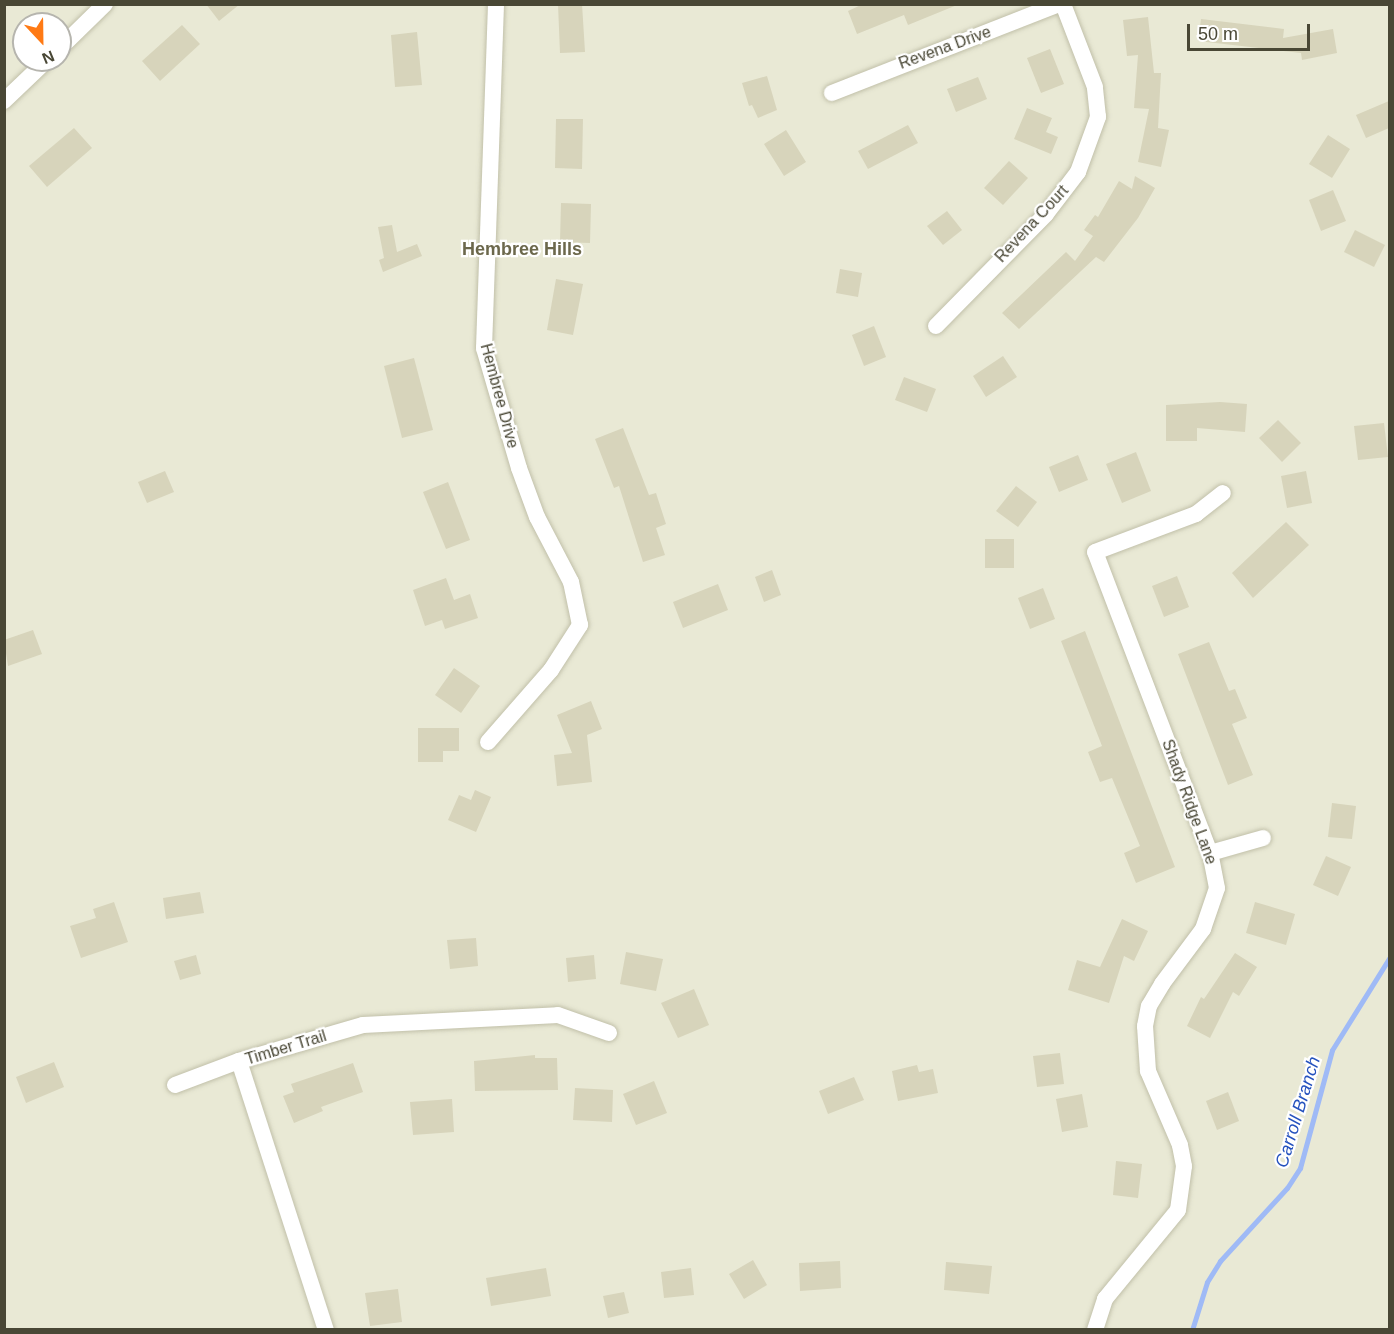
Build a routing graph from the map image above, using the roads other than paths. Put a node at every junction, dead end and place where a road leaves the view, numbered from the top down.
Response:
1 (105, 4) edge
2 (496, 4) edge
3 (1061, 4) edge
4 (72, 36) edge
5 (34, 72) edge
6 (832, 93) dead end
7 (4, 101) edge
8 (936, 326) dead end
9 (1223, 492) dead end
10 (488, 742) dead end
11 (1263, 838) dead end
12 (1210, 853) junction
13 (609, 1033) dead end
14 (239, 1061) junction
15 (175, 1085) dead end
16 (326, 1329) edge
17 (1095, 1329) edge

1 - 4 street
2 - 10 street, Hembree Drive
3 - 6 street, Revena Drive
3 - 8 street, Revena Court
5 - 7 street
9 - 12 street, Shady Ridge Lane
11 - 12 street
12 - 17 street, Shady Ridge Lane
13 - 14 street, Timber Trail
14 - 15 street
14 - 16 street, Timber Trail

